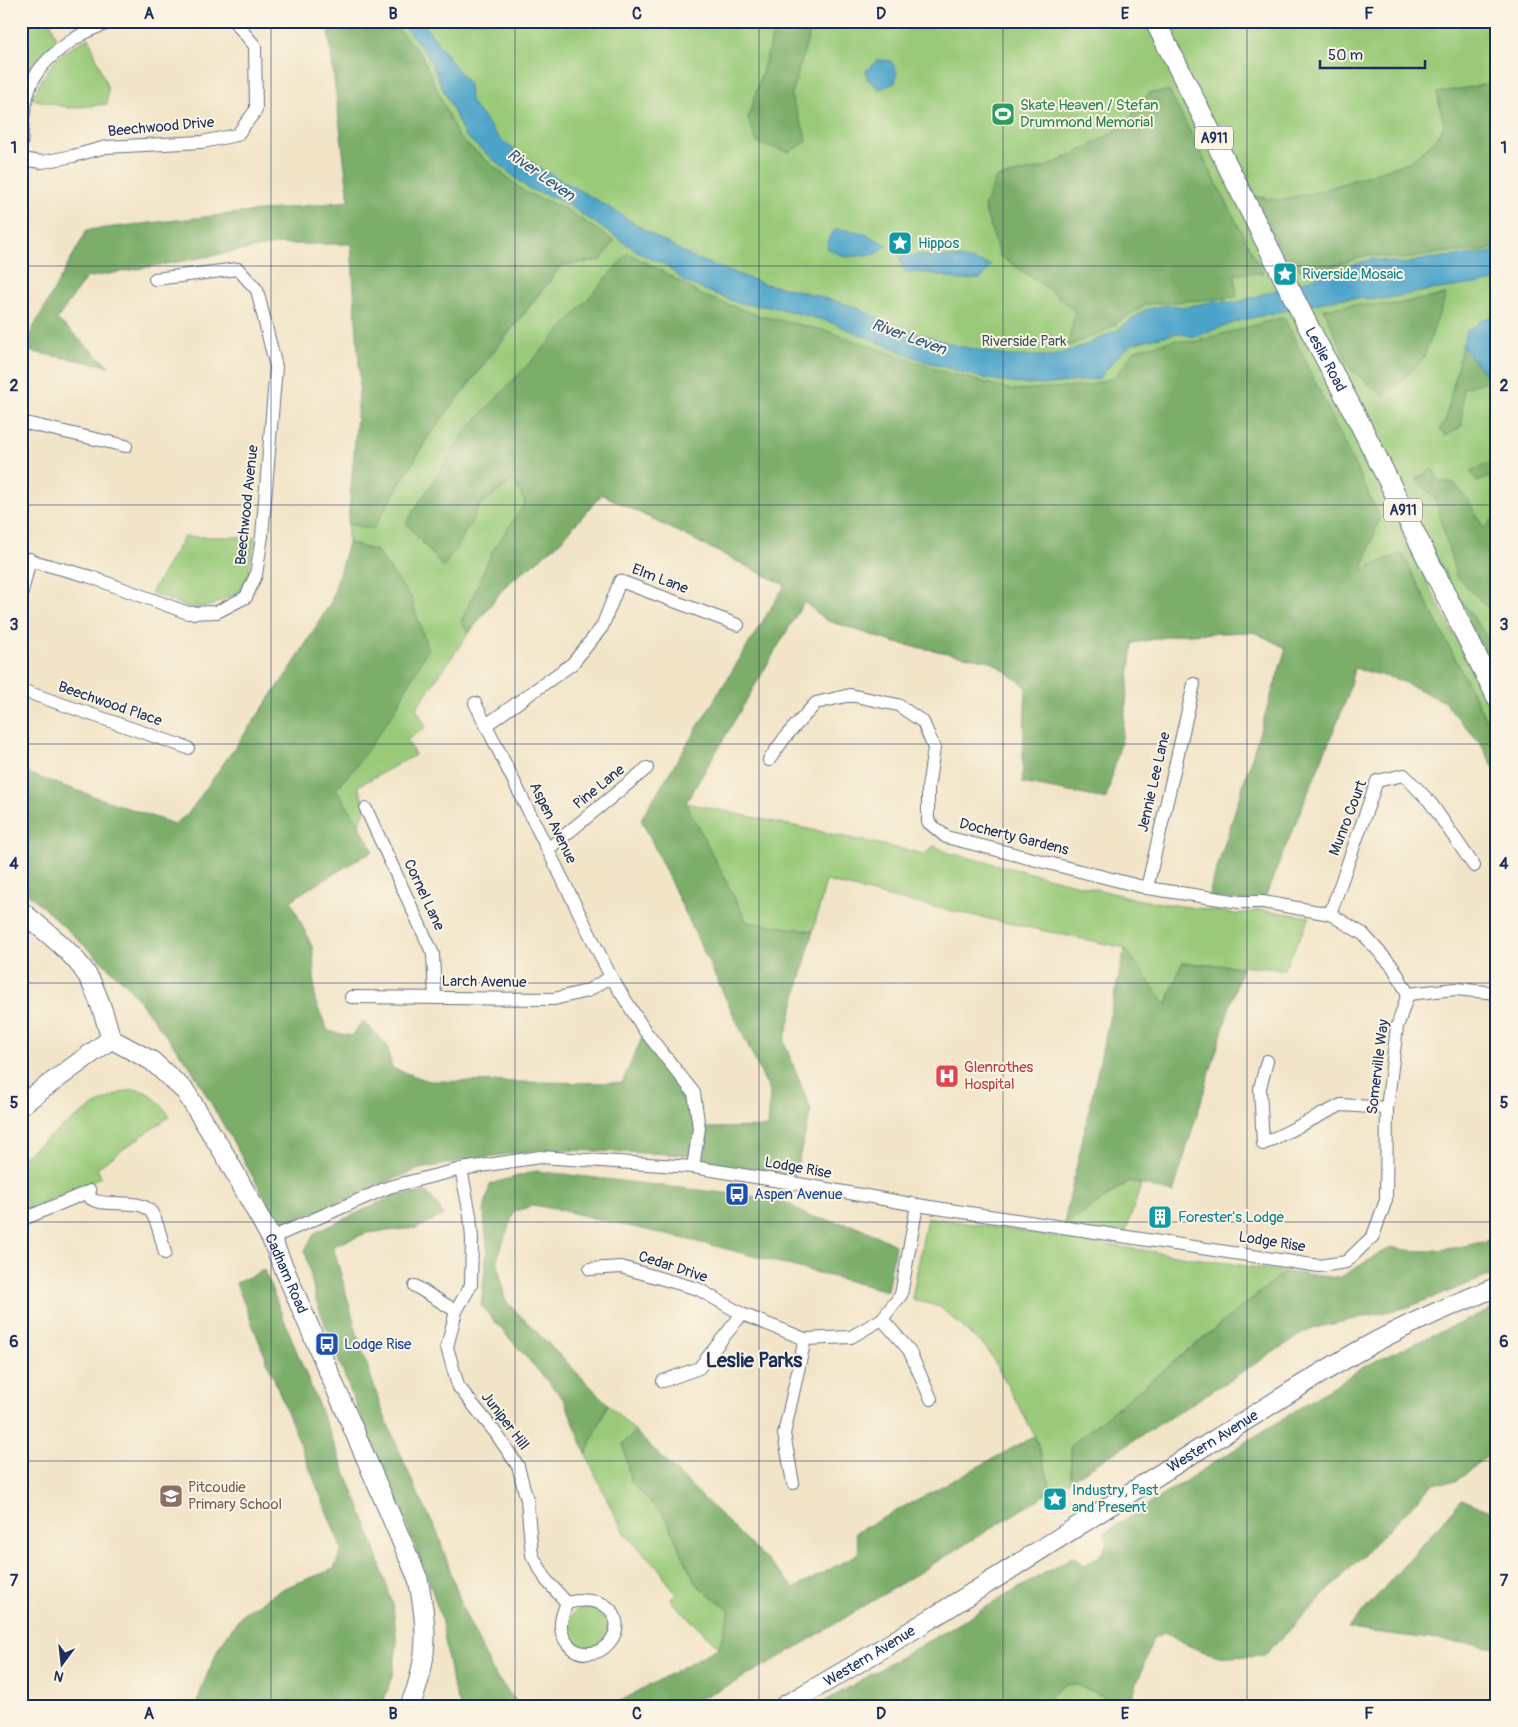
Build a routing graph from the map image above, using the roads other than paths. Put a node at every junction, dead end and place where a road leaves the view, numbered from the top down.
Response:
1 (120, 21) edge
2 (234, 21) edge
3 (1155, 21) edge
4 (21, 145) edge
5 (21, 159) edge
6 (155, 279) dead end
7 (21, 422) edge
8 (126, 446) dead end
9 (26, 559) edge
10 (21, 596) edge
11 (738, 626) dead end
12 (1194, 684) dead end
13 (21, 690) edge
14 (1497, 697) edge
15 (475, 703) dead end
16 (486, 724) junction
17 (188, 748) dead end
18 (768, 760) dead end
19 (647, 768) dead end
20 (366, 809) dead end
21 (548, 849) junction
22 (1474, 866) dead end
23 (1147, 888) junction
24 (21, 910) edge
25 (1330, 914) junction
26 (612, 977) junction
27 (1497, 993) edge
28 (1408, 994) junction
29 (351, 997) dead end
30 (435, 998) junction
31 (110, 1039) junction
32 (1267, 1061) dead end
33 (21, 1105) edge
34 (1387, 1108) junction
35 (693, 1167) junction
36 (461, 1169) junction
37 (917, 1205) junction
38 (21, 1220) edge
39 (271, 1238) junction
40 (165, 1253) dead end
41 (1328, 1265) joint
42 (590, 1269) dead end
43 (415, 1286) dead end
44 (1497, 1287) edge
45 (456, 1311) junction
46 (742, 1314) junction
47 (882, 1319) junction
48 (806, 1340) junction
49 (663, 1381) dead end
50 (931, 1399) dead end
51 (793, 1483) dead end
52 (568, 1603) junction
53 (410, 1706) edge
54 (784, 1706) edge

1 - 4 street
2 - 5 street, Beechwood Drive
3 - 14 main road, Leslie Road / A911
6 - 9 street, Beechwood Avenue
7 - 8 street
9 - 10 street
11 - 16 street, Elm Lane
12 - 23 street, Jennie Lee Lane
13 - 17 street, Beechwood Place
15 - 16 street, Aspen Avenue
16 - 21 street, Aspen Avenue
18 - 23 street, Docherty Gardens
19 - 21 street, Pine Lane
20 - 30 street, Cornel Lane
21 - 26 street, Aspen Avenue
22 - 25 street, Munro Court
23 - 25 street
24 - 31 street
25 - 28 street
26 - 30 street, Larch Avenue
26 - 35 street, Aspen Avenue
27 - 28 street
28 - 34 street, Somerville Way
29 - 30 street, Larch Avenue
31 - 33 street
31 - 39 street, Cadham Road
32 - 34 street
34 - 41 street, Somerville Way
35 - 36 street, Lodge Rise
35 - 37 street, Lodge Rise
36 - 39 street, Lodge Rise
36 - 45 street, Juniper Hill
37 - 41 street, Lodge Rise
37 - 47 street, Cedar Drive
38 - 40 street
39 - 53 street, Cadham Road
42 - 46 street, Cedar Drive
43 - 45 street
44 - 54 street, Western Avenue
45 - 52 street, Juniper Hill
46 - 48 street, Cedar Drive
46 - 49 street
47 - 48 street, Cedar Drive
47 - 50 street
48 - 51 street
52 - 52 street

